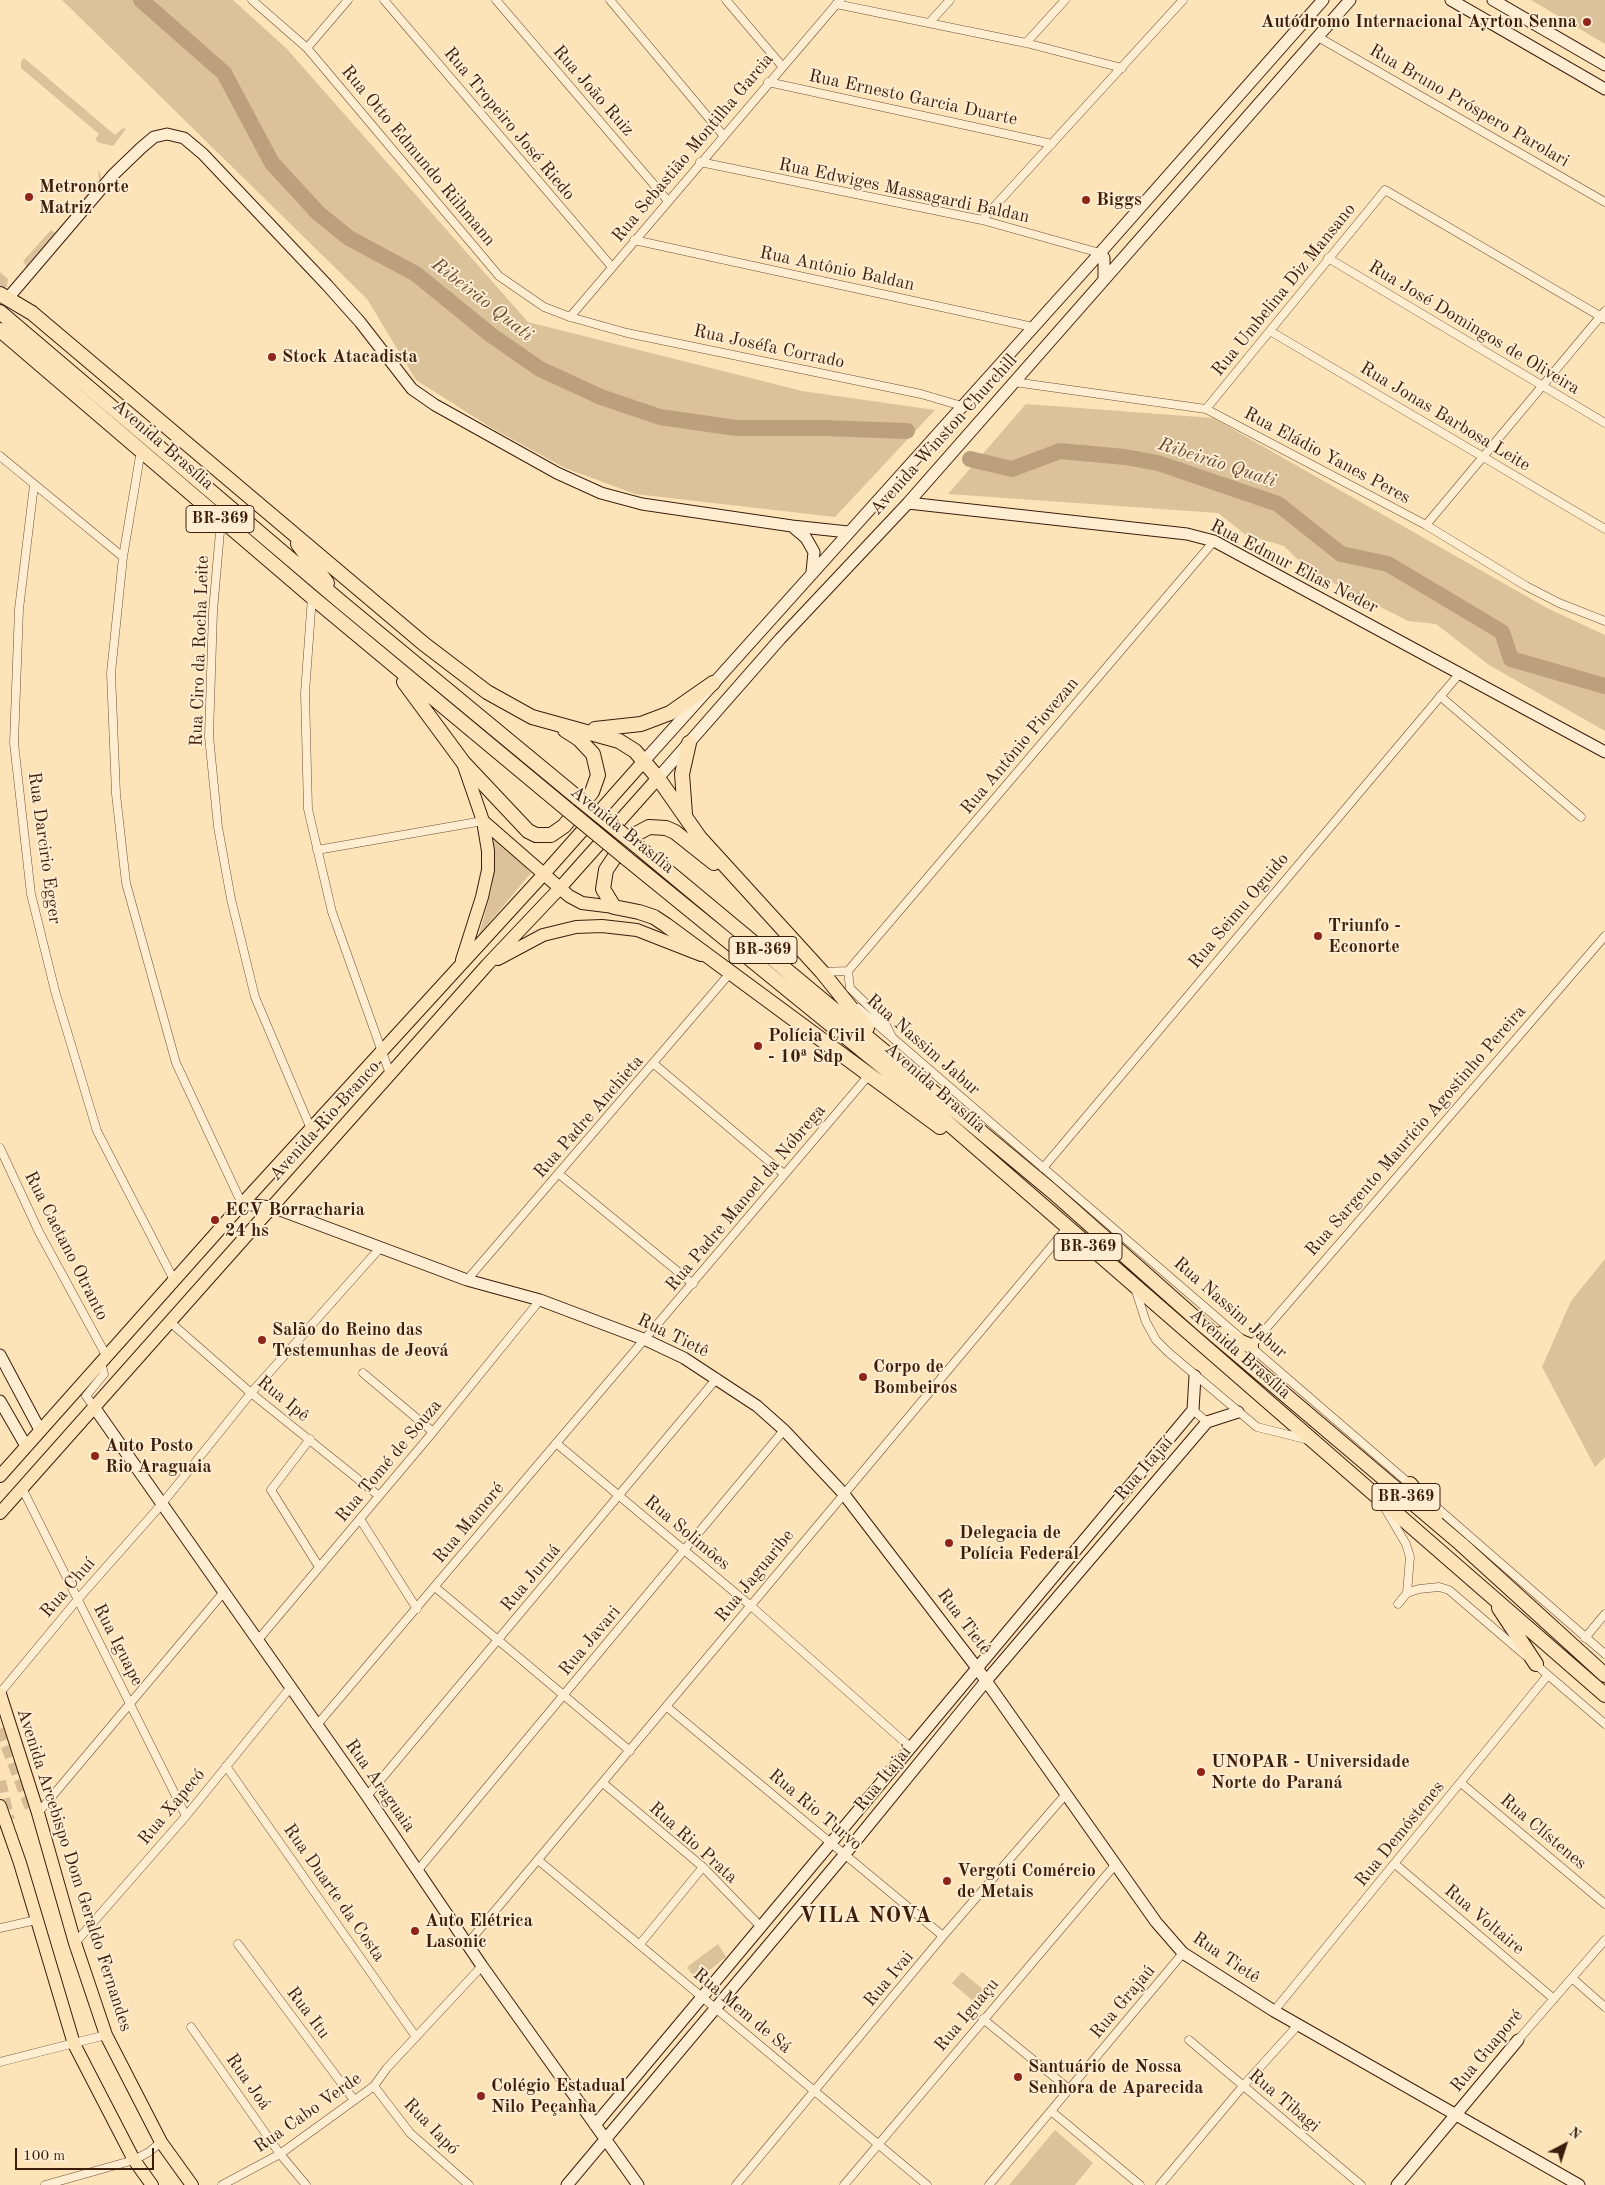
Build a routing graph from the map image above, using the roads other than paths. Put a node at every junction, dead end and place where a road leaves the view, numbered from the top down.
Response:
1 (252, 0) edge
2 (348, 0) edge
3 (384, 0) edge
4 (496, 0) edge
5 (610, 0) edge
6 (726, 0) edge
7 (950, 0) edge
8 (1064, 0) edge
9 (1184, 0) edge
10 (1323, 0) edge
11 (1350, 0) edge
12 (1451, 0) edge
13 (1493, 0) edge
14 (838, 2) edge
15 (1315, 10) junction
16 (929, 23) junction
17 (1318, 37) junction
18 (1026, 43) junction
19 (307, 48) junction
20 (1605, 65) edge
21 (782, 66) junction
22 (1122, 68) junction
23 (768, 82) junction
24 (1605, 89) edge
25 (723, 135) junction
26 (1052, 144) junction
27 (700, 162) junction
28 (668, 201) junction
29 (1605, 202) edge
30 (982, 220) junction
31 (634, 240) junction
32 (1100, 253) junction
33 (1328, 258) junction
34 (612, 267) junction
35 (1104, 278) junction
36 (4, 296) edge
37 (0, 312) edge
38 (1603, 315) edge
39 (570, 318) junction
40 (1033, 328) junction
41 (0, 330) edge
42 (1270, 331) junction
43 (1014, 382) junction
44 (1541, 386) junction
45 (962, 406) junction
46 (1206, 409) junction
47 (1605, 423) edge
48 (141, 450) junction
49 (0, 456) edge
50 (1483, 457) junction
51 (34, 485) junction
52 (908, 503) junction
53 (221, 520) junction
54 (284, 524) junction
55 (1426, 525) junction
56 (792, 526) junction
57 (1605, 529) edge
58 (848, 532) junction
59 (1214, 542) junction
60 (123, 557) junction
61 (812, 572) junction
62 (312, 597) junction
63 (341, 602) junction
64 (1605, 621) edge
65 (385, 658) junction
66 (1460, 673) junction
67 (713, 684) junction
68 (1440, 696) junction
69 (555, 724) junction
70 (575, 729) junction
71 (690, 743) junction
72 (1605, 752) edge
73 (644, 761) junction
74 (463, 762) junction
75 (658, 778) junction
76 (685, 818) junction
77 (1581, 818) dead end
78 (482, 821) junction
79 (317, 850) junction
80 (543, 875) junction
81 (559, 889) junction
82 (747, 889) junction
83 (614, 907) junction
84 (1605, 936) edge
85 (461, 965) junction
86 (487, 965) junction
87 (728, 970) junction
88 (848, 971) junction
89 (822, 972) junction
90 (834, 988) junction
91 (891, 1037) junction
92 (381, 1053) junction
93 (890, 1055) junction
94 (654, 1064) junction
95 (390, 1074) junction
96 (869, 1075) junction
97 (311, 1129) junction
98 (0, 1148) edge
99 (1043, 1168) junction
100 (559, 1174) junction
101 (784, 1174) junction
102 (1007, 1176) junction
103 (242, 1204) junction
104 (272, 1208) junction
105 (1067, 1228) junction
106 (380, 1248) junction
107 (174, 1280) junction
108 (467, 1280) junction
109 (693, 1284) junction
110 (1134, 1286) junction
111 (540, 1300) junction
112 (170, 1322) junction
113 (1203, 1325) junction
114 (646, 1340) junction
115 (1250, 1346) junction
116 (0, 1355) edge
117 (104, 1360) junction
118 (363, 1373) dead end
119 (1195, 1376) junction
120 (717, 1378) junction
121 (251, 1393) junction
122 (0, 1401) edge
123 (94, 1407) junction
124 (1193, 1410) junction
125 (1238, 1412) junction
126 (1207, 1422) junction
127 (40, 1430) junction
128 (784, 1430) junction
129 (433, 1432) junction
130 (310, 1439) junction
131 (1310, 1440) junction
132 (556, 1443) junction
133 (26, 1446) junction
134 (0, 1476) edge
135 (1410, 1484) junction
136 (22, 1488) junction
137 (843, 1493) junction
138 (619, 1495) junction
139 (379, 1496) junction
140 (1379, 1498) junction
141 (161, 1505) junction
142 (0, 1513) edge
143 (360, 1519) junction
144 (1461, 1544) junction
145 (684, 1552) junction
146 (319, 1568) junction
147 (435, 1587) junction
148 (1487, 1591) junction
149 (223, 1593) junction
150 (1407, 1593) junction
151 (78, 1599) junction
152 (1398, 1604) dead end
153 (751, 1606) junction
154 (417, 1609) junction
155 (1605, 1614) edge
156 (1586, 1638) junction
157 (258, 1640) junction
158 (498, 1640) junction
159 (1605, 1654) edge
160 (1536, 1664) junction
161 (977, 1668) junction
162 (1605, 1674) edge
163 (1548, 1675) junction
164 (986, 1681) junction
165 (290, 1688) junction
166 (0, 1694) edge
167 (1605, 1695) edge
168 (564, 1697) junction
169 (130, 1704) junction
170 (667, 1707) junction
171 (1605, 1724) edge
172 (316, 1726) junction
173 (910, 1746) junction
174 (630, 1752) junction
175 (226, 1766) junction
176 (603, 1783) junction
177 (1461, 1783) junction
178 (1066, 1794) junction
179 (367, 1796) junction
180 (0, 1806) edge
181 (38, 1813) junction
182 (186, 1816) junction
183 (830, 1842) junction
184 (845, 1854) junction
185 (538, 1860) junction
186 (1395, 1864) junction
187 (1115, 1865) junction
188 (703, 1867) junction
189 (418, 1870) junction
190 (1605, 1904) edge
191 (36, 1920) junction
192 (761, 1927) junction
193 (0, 1928) edge
194 (944, 1936) junction
195 (1605, 1940) edge
196 (75, 1943) junction
197 (468, 1943) junction
198 (238, 1944) dead end
199 (640, 1944) junction
200 (1183, 1953) junction
201 (482, 1966) junction
202 (1572, 1978) junction
203 (702, 1997) junction
204 (1554, 1999) junction
205 (1605, 2007) edge
206 (715, 2008) junction
207 (1274, 2011) junction
208 (984, 2019) junction
209 (1298, 2025) junction
210 (191, 2027) dead end
211 (106, 2035) junction
212 (416, 2037) junction
213 (1189, 2040) dead end
214 (1518, 2040) joint
215 (74, 2044) junction
216 (0, 2062) edge
217 (374, 2086) junction
218 (1242, 2086) junction
219 (1069, 2089) junction
220 (815, 2091) junction
221 (354, 2100) junction
222 (1051, 2111) junction
223 (1455, 2115) junction
224 (595, 2125) junction
225 (605, 2140) junction
226 (161, 2142) junction
227 (878, 2144) junction
228 (280, 2154) junction
229 (134, 2160) junction
230 (45, 2185) edge
231 (152, 2185) edge
232 (192, 2185) edge
233 (222, 2185) edge
234 (306, 2185) edge
235 (469, 2185) edge
236 (567, 2185) edge
237 (638, 2185) edge
238 (736, 2185) edge
239 (844, 2185) edge
240 (927, 2185) edge
241 (990, 2185) edge
242 (1140, 2185) edge
243 (1160, 2185) edge
244 (1361, 2185) edge
245 (1397, 2185) edge
246 (1579, 2185) edge

1 - 19 street, Rua Otto Edmundo Riihmann
2 - 19 street
3 - 34 street, Rua Tropeiro José Riedo
4 - 28 street, Rua João Ruiz
5 - 25 street
6 - 21 street
7 - 16 street
8 - 18 street
9 - 22 street
10 - 15 street, Avenida Winston Churchill
11 - 17 street, Avenida Winston Churchill
12 - 24 street
13 - 20 street
14 - 16 street
14 - 21 street, Rua Sebastião Montilha Garcia
15 - 17 street
15 - 32 street, Avenida Winston Churchill
16 - 18 street
17 - 29 street, Rua Bruno Próspero Parolari
17 - 35 street, Avenida Winston Churchill
18 - 22 street
19 - 39 street, Rua Otto Edmundo Riihmann
21 - 23 street, Rua Sebastião Montilha Garcia
22 - 26 street
23 - 25 street, Rua Sebastião Montilha Garcia
23 - 26 street, Rua Ernesto Garcia Duarte
25 - 27 street, Rua Sebastião Montilha Garcia
26 - 30 street
27 - 28 street, Rua Sebastião Montilha Garcia
27 - 30 street, Rua Edwiges Massagardi Baldan
28 - 31 street, Rua Sebastião Montilha Garcia
30 - 32 street, Rua Edwiges Massagardi Baldan
31 - 34 street, Rua Sebastião Montilha Garcia
31 - 40 street, Rua Antônio Baldan
32 - 35 street
32 - 40 street, Avenida Winston Churchill
33 - 38 street, Rua Umbelina Diz Mansano
33 - 42 street, Rua Umbelina Diz Mansano
33 - 44 street, Rua José Domingos de Oliveira
34 - 39 street, Rua Sebastião Montilha Garcia
35 - 43 street, Avenida Winston Churchill
36 - 54 highway
36 - 56 street
37 - 63 highway, Avenida Brasília / BR-369
38 - 44 street
39 - 45 street, Rua Joséfa Corrado
40 - 45 street, Avenida Winston Churchill
41 - 48 highway, Avenida Brasília / BR-369
42 - 46 street, Rua Umbelina Diz Mansano
42 - 50 street, Rua Jonas Barbosa Leite
43 - 46 street, Rua Eládio Yanes Peres
43 - 52 street, Avenida Winston Churchill
44 - 47 street, Rua José Domingos de Oliveira
44 - 50 street
45 - 58 street, Avenida Winston Churchill
46 - 55 street, Rua Eládio Yanes Peres
48 - 53 highway, Avenida Brasília / BR-369
48 - 60 street
49 - 51 street
50 - 55 street
50 - 57 street, Rua Jonas Barbosa Leite
51 - 60 street
51 - 107 street, Rua Darcirio Egger
52 - 59 street, Rua Edmur Elias Neder
52 - 71 street, Avenida Winston Churchill
53 - 62 highway, Avenida Brasília / BR-369
53 - 97 street, Rua Ciro da Rocha Leite
54 - 63 highway
54 - 69 highway
55 - 64 street, Rua Eládio Yanes Peres
56 - 58 street
56 - 61 street
58 - 61 street, Avenida Winston Churchill
59 - 66 street, Rua Edmur Elias Neder
59 - 88 street, Rua Antônio Piovezan
60 - 103 street
61 - 67 street, Avenida Winston Churchill
62 - 65 highway, Avenida Brasília / BR-369
62 - 79 street
63 - 93 highway, Avenida Brasília / BR-369, bridge
65 - 74 highway
65 - 102 highway, Avenida Brasília / BR-369, bridge
66 - 68 street, Rua Seimu Oguido
66 - 72 street, Rua Edmur Elias Neder
67 - 70 highway
67 - 73 street, Avenida Winston Churchill
68 - 77 street
68 - 99 street, Rua Seimu Oguido
69 - 70 highway
69 - 74 highway
70 - 73 highway
71 - 75 street, Avenida Winston Churchill
71 - 76 highway
73 - 75 highway
73 - 80 main road, Avenida Winston Churchill
74 - 78 main road
75 - 76 highway
75 - 81 main road, Avenida Winston Churchill
76 - 82 highway
78 - 79 street
78 - 80 main road
78 - 85 main road
79 - 92 street
80 - 81 main road
80 - 85 main road, Avenida Rio Branco
81 - 83 main road
81 - 86 main road, Avenida Rio Branco
82 - 83 highway
82 - 89 highway
83 - 87 highway
84 - 115 street, Rua Sargento Maurício Agostinho Pereira
85 - 92 main road, Avenida Rio Branco
86 - 87 main road
86 - 95 main road, Avenida Rio Branco
87 - 94 street, Rua Padre Anchieta
87 - 96 highway
88 - 89 street
88 - 91 street
89 - 90 highway
90 - 91 street, Rua Nassim Jabur
90 - 93 highway
91 - 99 street, Rua Nassim Jabur
92 - 95 street
92 - 97 main road, Avenida Rio Branco
93 - 113 highway, Avenida Brasília / BR-369
94 - 100 street, Rua Padre Anchieta
94 - 101 street
95 - 104 main road, Avenida Rio Branco
96 - 101 street, Rua Padre Manoel da Nóbrega
96 - 102 highway
97 - 103 main road, Avenida Rio Branco
98 - 117 street, Rua Caetano Otranto
99 - 115 street, Rua Nassim Jabur
100 - 108 street, Rua Padre Anchieta
100 - 109 street
101 - 109 street, Rua Padre Manoel da Nóbrega
102 - 105 highway, Avenida Brasília / BR-369
103 - 104 street, Rua Tietê
103 - 107 main road, Avenida Rio Branco
104 - 106 street, Rua Tietê
104 - 112 main road, Avenida Rio Branco
105 - 110 highway, Avenida Brasília / BR-369
105 - 137 street, Rua Jaguaribe
106 - 108 street, Rua Tietê
106 - 121 street, Rua Chuí
107 - 117 main road, Avenida Rio Branco
108 - 111 street, Rua Tietê
109 - 114 street, Rua Padre Manoel da Nóbrega
110 - 119 street
110 - 131 highway, Avenida Brasília / BR-369
111 - 114 street, Rua Tietê
111 - 129 street, Rua Tomé de Souza
112 - 121 street, Rua Ipê
112 - 123 main road, Avenida Rio Branco
113 - 115 highway
113 - 144 highway, Avenida Brasília / BR-369
114 - 120 street, Rua Tietê
114 - 132 street, Rua Mamoré
115 - 135 street, Rua Nassim Jabur
116 - 127 street
117 - 123 street
117 - 127 main road, Avenida Rio Branco
118 - 129 street
119 - 124 street
119 - 125 street
120 - 128 street, Rua Tietê
120 - 138 street, Rua Juruá
121 - 130 street, Rua Ipê
121 - 141 street, Rua Chuí
122 - 133 street
123 - 136 main road, Avenida Rio Branco
123 - 141 street, Rua Araguaia
124 - 126 street
124 - 161 street, Rua Itajaí
125 - 126 street
125 - 131 street
126 - 164 street, Rua Itajaí
127 - 133 main road, Avenida Rio Branco
128 - 137 street, Rua Tietê
128 - 145 street, Rua Javari
129 - 139 street, Rua Tomé de Souza
130 - 139 street, Rua Ipê
130 - 146 street
131 - 140 highway, Avenida Brasília / BR-369
132 - 138 street, Rua Solimões
132 - 147 street, Rua Mamoré
133 - 134 main road, Avenida Rio Branco
135 - 144 highway
135 - 156 street, Rua Nassim Jabur
136 - 142 main road, Avenida Rio Branco
136 - 151 street, Rua Iguape
137 - 153 street, Rua Jaguaribe
137 - 161 street, Rua Tietê
138 - 145 street, Rua Solimões
138 - 158 street, Rua Juruá
139 - 143 street, Rua Tomé de Souza
140 - 148 highway, Avenida Brasília / BR-369
140 - 150 street
141 - 149 street, Rua Araguaia
141 - 151 street, Rua Chuí
143 - 146 street, Rua Tomé de Souza
143 - 154 street
144 - 162 highway, Avenida Brasília / BR-369
145 - 153 street, Rua Solimões
145 - 168 street, Rua Javari
146 - 157 street, Rua Tomé de Souza
147 - 154 street, Rua Mamoré
147 - 158 street
148 - 160 highway
148 - 167 highway, Avenida Brasília / BR-369
149 - 157 street, Rua Araguaia
149 - 169 street
150 - 152 street
150 - 160 street
151 - 166 street, Rua Chuí
151 - 169 street, Rua Iguape
153 - 170 street, Rua Jaguaribe
153 - 173 street, Rua Solimões
154 - 172 street, Rua Mamoré
155 - 156 street
156 - 159 street, Rua Nassim Jabur
157 - 165 street, Rua Araguaia
158 - 168 street
158 - 179 street, Rua Juruá
160 - 163 street
161 - 164 street, Rua Tietê
161 - 173 street, Rua Itajaí
163 - 171 street
163 - 177 street, Rua Demóstenes
164 - 178 street, Rua Tietê
164 - 184 street, Rua Itajaí
165 - 172 street, Rua Araguaia
165 - 175 street, Rua Xapecó
166 - 181 main road, Avenida Arcebispo Dom Geraldo Fernandes
168 - 174 street
168 - 189 street, Rua Javari
169 - 181 street
169 - 182 street, Rua Iguape
170 - 174 street, Rua Jaguaribe
170 - 183 street, Rua Rio Turvo
172 - 179 street, Rua Araguaia
173 - 183 street, Rua Itajaí
174 - 176 street, Rua Jaguaribe
175 - 182 street, Rua Xapecó
175 - 212 street, Rua Duarte da Costa
176 - 185 street, Rua Jaguaribe
176 - 188 street, Rua Rio Prata
177 - 186 street, Rua Demóstenes
177 - 190 street, Rua Clístenes
178 - 187 street, Rua Tietê
178 - 194 street, Rua Ivai
179 - 189 street, Rua Araguaia
180 - 191 main road
181 - 196 main road, Avenida Arcebispo Dom Geraldo Fernandes
182 - 196 street, Rua Xapecó
183 - 184 street, Rua Rio Turvo
183 - 192 street, Rua Itajaí
184 - 194 street, Rua Rio Turvo
184 - 206 street, Rua Itajaí
185 - 197 street, Rua Jaguaribe
185 - 199 street, Rua Mem de Sá
186 - 204 street, Rua Voltaire
186 - 207 street, Rua Demóstenes
187 - 200 street, Rua Tietê
187 - 208 street, Rua Iguaçu
188 - 192 street, Rua Rio Prata
188 - 199 street
189 - 197 street, Rua Araguaia
191 - 193 street
191 - 215 main road
192 - 203 street, Rua Itajaí
194 - 220 street, Rua Ivai
195 - 202 street, Rua Guaporé
196 - 211 main road, Avenida Arcebispo Dom Geraldo Fernandes
197 - 201 street, Rua Araguaia
198 - 221 street, Rua Itu
199 - 203 street, Rua Mem de Sá
200 - 207 street, Rua Tietê
200 - 219 street, Rua Grajaú
201 - 212 street, Rua Cabo Verde
201 - 224 street, Rua Araguaia
202 - 204 street, Rua Guaporé
202 - 205 street
203 - 206 street, Rua Mem de Sá
203 - 224 street, Rua Itajaí
204 - 214 street, Rua Guaporé
206 - 220 street, Rua Mem de Sá
206 - 225 street, Rua Itajaí
207 - 209 street, Rua Tietê
208 - 219 street
208 - 227 street, Rua Iguaçu
209 - 218 street
209 - 223 street, Rua Tietê
210 - 228 street, Rua Joá
211 - 215 street
211 - 226 main road, Avenida Arcebispo Dom Geraldo Fernandes
212 - 217 street, Rua Cabo Verde
213 - 218 street, Rua Tibagi
214 - 223 street, Rua Guaporé
215 - 216 street
215 - 229 main road
217 - 221 street, Rua Cabo Verde
217 - 235 street, Rua Iapó
218 - 243 street
218 - 244 street, Rua Tibagi
219 - 222 street, Rua Grajaú
220 - 227 street, Rua Mem de Sá
220 - 238 street, Rua Ivai
221 - 228 street, Rua Cabo Verde
222 - 241 street, Rua Grajaú
222 - 242 street
223 - 245 street, Rua Guaporé
223 - 246 street, Rua Tietê
224 - 225 street, Rua Araguaia
225 - 236 street, Rua Itajaí
225 - 237 street, Rua Araguaia
226 - 229 street
226 - 232 main road, Avenida Arcebispo Dom Geraldo Fernandes
227 - 239 street, Rua Iguaçu
227 - 240 street, Rua Mem de Sá
228 - 233 street, Rua Cabo Verde
228 - 234 street, Rua Joá
229 - 230 street
229 - 231 main road

